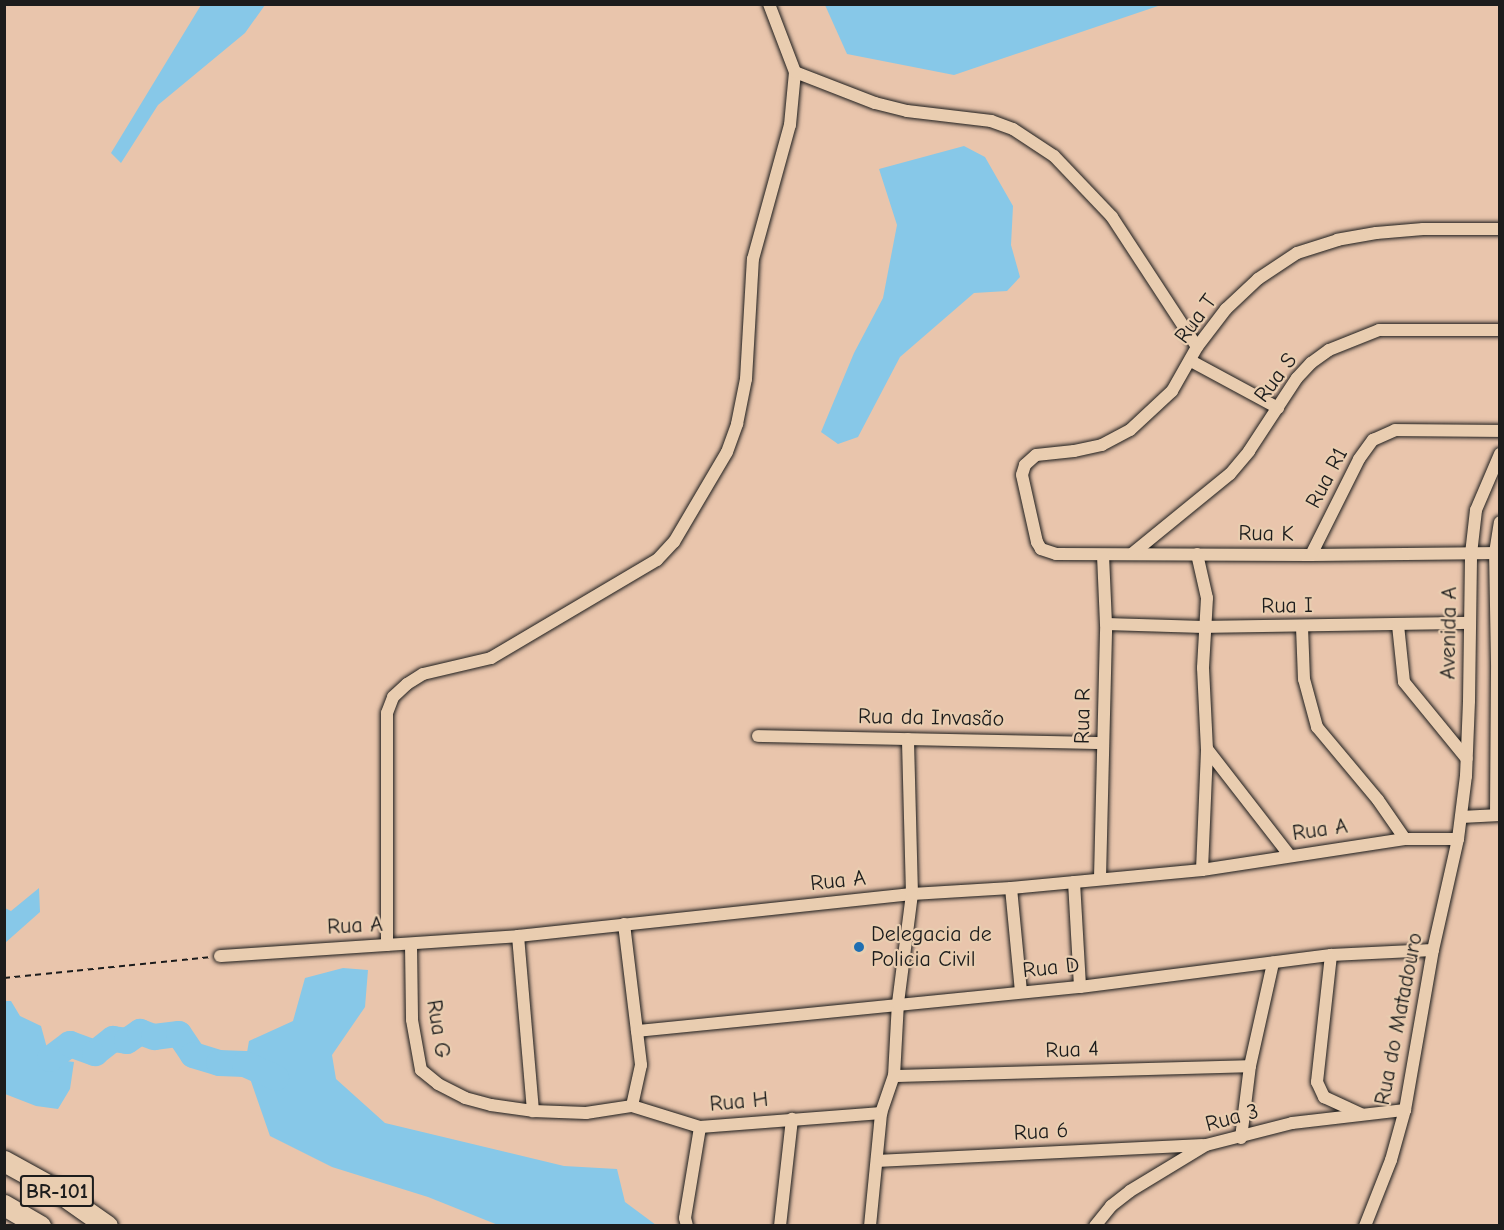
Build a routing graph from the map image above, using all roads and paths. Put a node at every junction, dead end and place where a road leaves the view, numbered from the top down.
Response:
1 (769, 4) edge
2 (795, 72) junction
3 (1500, 229) edge
4 (1500, 330) edge
5 (1197, 347) junction
6 (1191, 361) junction
7 (1278, 408) junction
8 (1500, 431) edge
9 (1500, 454) edge
10 (1500, 522) edge
11 (1037, 542) joint
12 (1133, 553) junction
13 (1497, 553) edge
14 (1197, 554) junction
15 (1471, 554) junction
16 (1103, 555) junction
17 (1311, 555) junction
18 (1469, 623) junction
19 (1106, 624) junction
20 (1398, 625) junction
21 (1204, 627) junction
22 (1302, 627) junction
23 (1498, 663) edge
24 (758, 736) dead end
25 (908, 739) junction
26 (1103, 743) junction
27 (1207, 750) junction
28 (1467, 759) junction
29 (1498, 815) edge
30 (1461, 817) junction
31 (1405, 839) junction
32 (1458, 839) junction
33 (1290, 856) junction
34 (1202, 870) junction
35 (1100, 878) junction
36 (1074, 882) junction
37 (1011, 888) junction
38 (912, 894) junction
39 (624, 924) junction
40 (518, 936) junction
41 (387, 945) junction
42 (411, 945) junction
43 (1432, 950) junction
44 (1331, 955) junction
45 (220, 956) joint
46 (1273, 963) junction
47 (4, 978) edge
48 (1080, 987) junction
49 (1021, 992) junction
50 (898, 1003) junction
51 (637, 1032) junction
52 (1250, 1066) junction
53 (894, 1077) junction
54 (632, 1106) junction
55 (1405, 1110) junction
56 (533, 1111) junction
57 (881, 1113) junction
58 (1362, 1115) junction
59 (792, 1119) junction
60 (700, 1127) junction
61 (1241, 1138) junction
62 (1206, 1145) junction
63 (4, 1161) edge
64 (878, 1161) junction
65 (4, 1205) edge
66 (40, 1226) edge
67 (107, 1226) edge
68 (687, 1226) edge
69 (780, 1226) edge
70 (870, 1226) edge
71 (1095, 1226) edge
72 (1365, 1226) edge

1 - 2 street
2 - 5 street
2 - 41 street
3 - 5 street, Rua T
4 - 7 street, Rua S
5 - 6 street, Rua T
6 - 7 street
6 - 11 street, Rua T
7 - 12 street, Rua S
8 - 17 street, Rua R1
9 - 15 street, Avenida A
10 - 13 street, Avenida A
11 - 16 street, Rua K
12 - 14 street, Rua K
12 - 16 street, Rua K
13 - 15 street, Rua K
13 - 23 street, Avenida A
14 - 17 street, Rua K
14 - 21 street
15 - 17 street, Rua K
15 - 18 street, Avenida A
16 - 19 street, Rua R
18 - 20 street, Rua I
18 - 28 street, Avenida A
19 - 21 street, Rua I
19 - 26 street, Rua R
20 - 22 street, Rua I
20 - 28 street
21 - 22 street, Rua I
21 - 27 street
22 - 31 street
23 - 29 street, Avenida A
24 - 25 street, Rua da Invasão
25 - 26 street, Rua da Invasão
25 - 38 street
26 - 35 street, Rua R
27 - 33 street
27 - 34 street
28 - 30 street, Avenida A
29 - 30 street
30 - 32 street, Rua do Matadouro
31 - 32 street, Rua A
31 - 33 street, Rua A
32 - 43 street, Rua do Matadouro
33 - 34 street, Rua A
34 - 35 street, Rua A
35 - 36 street, Rua A
36 - 37 street, Rua A
36 - 48 street
37 - 38 street, Rua A
37 - 49 street
38 - 39 street, Rua A
38 - 50 street
39 - 40 street, Rua A
39 - 51 street
40 - 42 street, Rua A
40 - 56 street
41 - 42 street, Rua A
41 - 45 street, Rua A
42 - 56 street, Rua G
43 - 44 street, Rua D
43 - 55 street, Rua do Matadouro
44 - 46 street, Rua D
44 - 58 street
45 - 47 path
46 - 48 street, Rua D
46 - 52 street
48 - 49 street, Rua D
49 - 50 street, Rua D
50 - 51 street, Rua D
50 - 53 street
51 - 54 street
52 - 53 street, Rua 4
52 - 61 street
53 - 57 street
54 - 56 street, Rua H
54 - 60 street, Rua H
55 - 58 street, Rua 3
55 - 72 street, Rua do Matadouro
57 - 59 street, Rua H
57 - 64 street
58 - 61 street, Rua 3
59 - 60 street, Rua H
59 - 69 street
60 - 68 street
61 - 62 street, Rua 3
62 - 64 street, Rua 6
62 - 71 street, Rua 3
63 - 67 highway, BR-101
64 - 70 street
65 - 66 highway, BR-101

